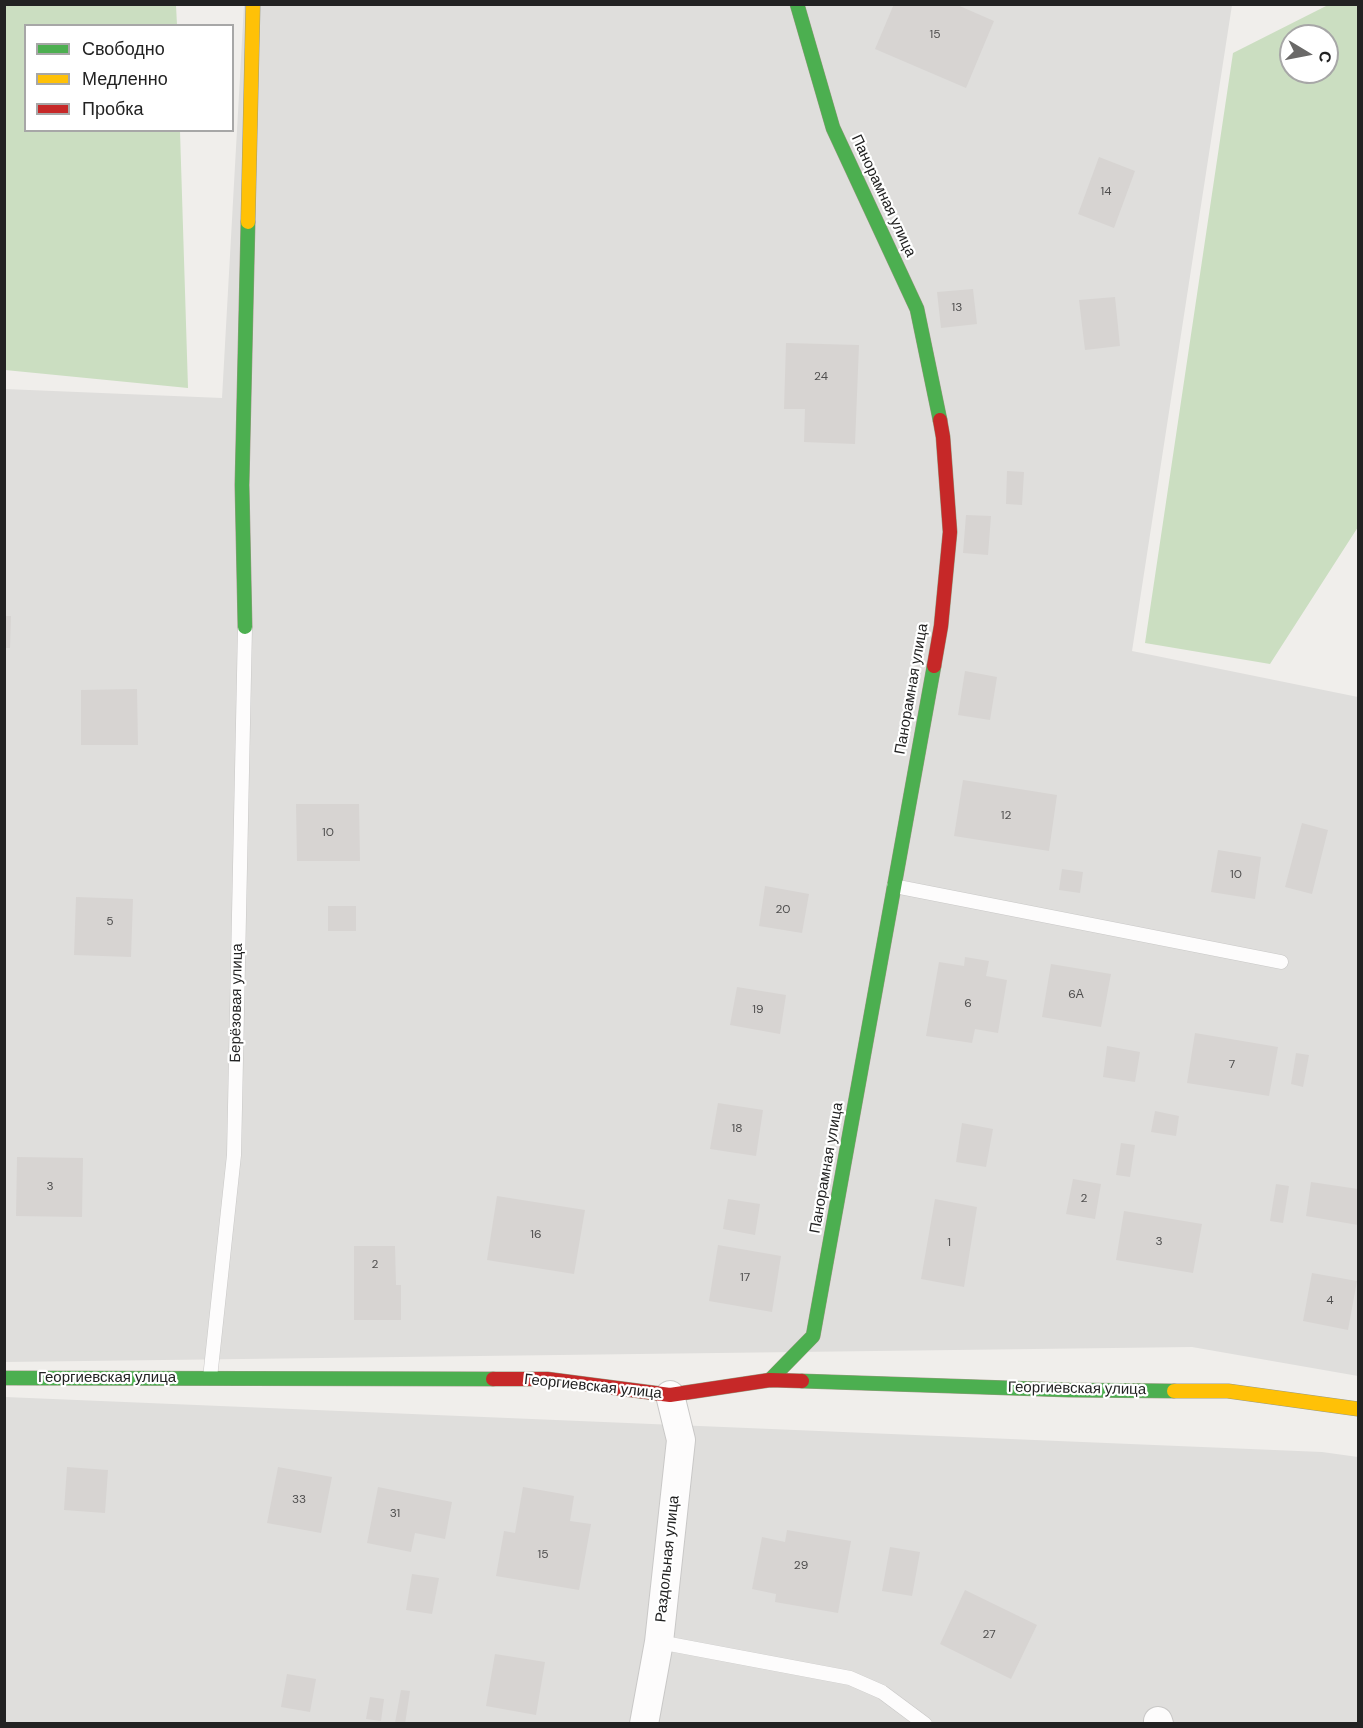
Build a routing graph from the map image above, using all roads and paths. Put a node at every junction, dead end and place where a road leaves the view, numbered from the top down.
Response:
1 (253, 4) edge
2 (797, 4) edge
3 (245, 627) joint
4 (894, 886) junction
5 (1281, 962) dead end
6 (4, 1378) edge
7 (210, 1378) junction
8 (770, 1380) junction
9 (670, 1395) junction
10 (1359, 1409) edge
11 (660, 1642) junction
12 (644, 1724) edge
13 (925, 1724) edge

1 - 3 street
2 - 4 street, Панорамная улица
3 - 7 lane, Берёзовая улица
4 - 5 lane
4 - 8 street, Панорамная улица
6 - 7 street, Георгиевская улица
7 - 9 street, Георгиевская улица
8 - 9 street, Георгиевская улица
8 - 10 street, Георгиевская улица
9 - 11 street, Раздольная улица
11 - 12 street, Раздольная улица
11 - 13 lane

